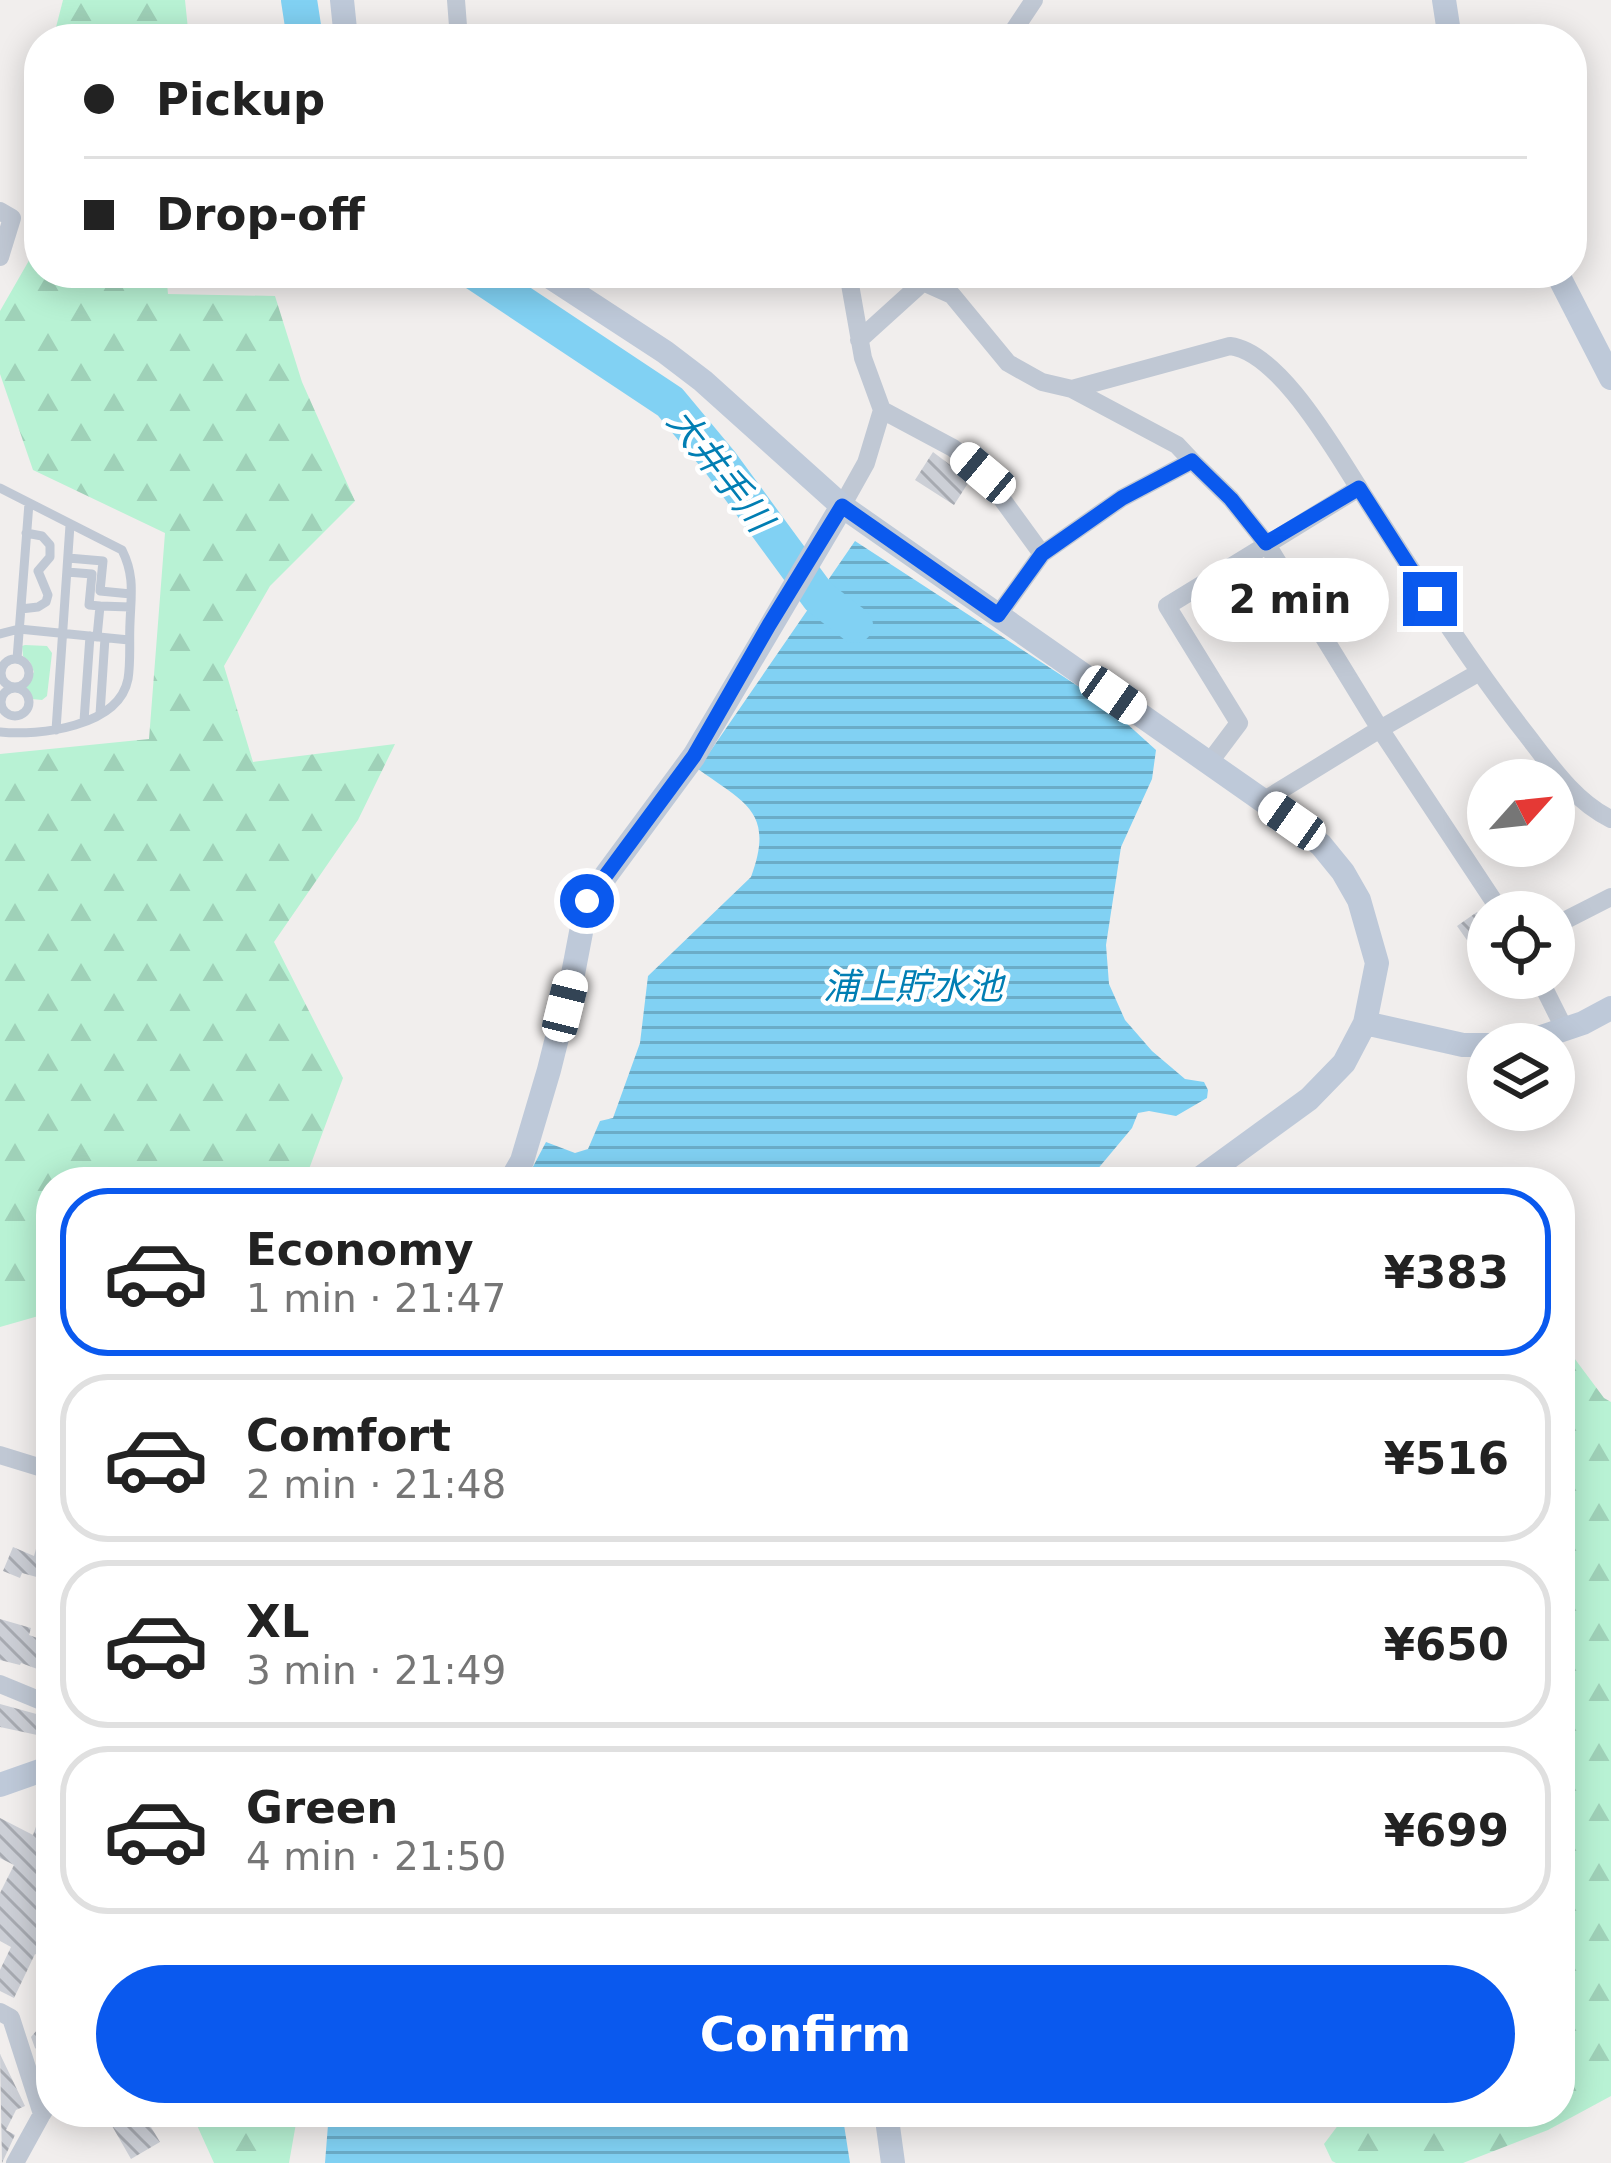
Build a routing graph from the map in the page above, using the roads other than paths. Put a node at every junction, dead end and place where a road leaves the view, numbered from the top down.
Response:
1 (0, 212) edge
2 (0, 257) edge
3 (566, 288) edge
4 (851, 288) edge
5 (916, 288) edge
6 (936, 288) edge
7 (1565, 288) edge
8 (860, 340) junction
9 (1611, 378) edge
10 (1072, 389) junction
11 (882, 410) junction
12 (1192, 461) junction
13 (0, 488) edge
14 (1359, 488) junction
15 (29, 503) junction
16 (842, 506) junction
17 (70, 525) junction
18 (26, 532) junction
19 (1266, 543) junction
20 (1042, 554) junction
21 (50, 557) junction
22 (67, 564) junction
23 (131, 594) junction
24 (100, 605) junction
25 (130, 607) junction
26 (21, 609) junction
27 (998, 615) junction
28 (19, 629) junction
29 (0, 634) edge
30 (63, 634) junction
31 (98, 637) junction
32 (129, 640) junction
33 (17, 659) junction
34 (1478, 673) junction
35 (16, 688) junction
36 (28, 704) junction
37 (58, 706) junction
38 (100, 714) junction
39 (13, 716) junction
40 (84, 721) junction
41 (1380, 729) junction
42 (56, 730) junction
43 (3, 733) edge
44 (1209, 763) junction
45 (1263, 801) junction
46 (1611, 819) edge
47 (1487, 891) edge
48 (1611, 897) edge
49 (1575, 915) edge
50 (1611, 1008) edge
51 (1365, 1023) junction
52 (1575, 1025) edge
53 (1467, 1045) edge
54 (519, 1167) edge
55 (1216, 1167) edge
56 (0, 1455) edge
57 (36, 1466) edge
58 (0, 1684) edge
59 (36, 1699) edge
60 (36, 1772) edge
61 (0, 1785) edge
62 (0, 2012) edge
63 (36, 2082) edge
64 (36, 2125) edge
65 (888, 2127) edge
66 (15, 2163) edge
67 (893, 2163) edge

1 - 2 street
3 - 16 street
4 - 8 street
5 - 8 street
6 - 10 street
7 - 9 street
8 - 11 street
10 - 12 street
10 - 14 street
11 - 16 street
11 - 20 street
12 - 19 street
12 - 20 street
13 - 15 lane
14 - 19 street
14 - 34 street
15 - 17 lane
15 - 18 lane
16 - 27 street
16 - 54 street
17 - 22 lane
17 - 23 lane
18 - 21 lane
18 - 26 lane
19 - 41 street
19 - 44 street
20 - 27 street
21 - 22 lane
21 - 26 lane
22 - 23 lane
22 - 24 lane
22 - 30 lane
23 - 25 lane
24 - 25 lane
24 - 31 lane
25 - 32 lane
26 - 28 lane
27 - 44 street
28 - 29 lane
28 - 30 lane
28 - 33 lane
30 - 31 lane
30 - 37 lane
31 - 32 lane
31 - 38 lane
31 - 40 lane
32 - 38 lane
33 - 35 lane
33 - 35 lane
34 - 41 street
34 - 46 street
35 - 36 lane
35 - 39 lane
36 - 37 lane
36 - 39 lane
37 - 42 lane
38 - 40 lane
39 - 43 lane
40 - 42 lane
41 - 45 street
41 - 47 street
42 - 43 lane
44 - 45 street
45 - 51 street
48 - 49 street
50 - 52 street
51 - 53 street
51 - 55 street
56 - 57 street
58 - 59 street
60 - 61 street
62 - 63 street
64 - 66 street
65 - 67 street

